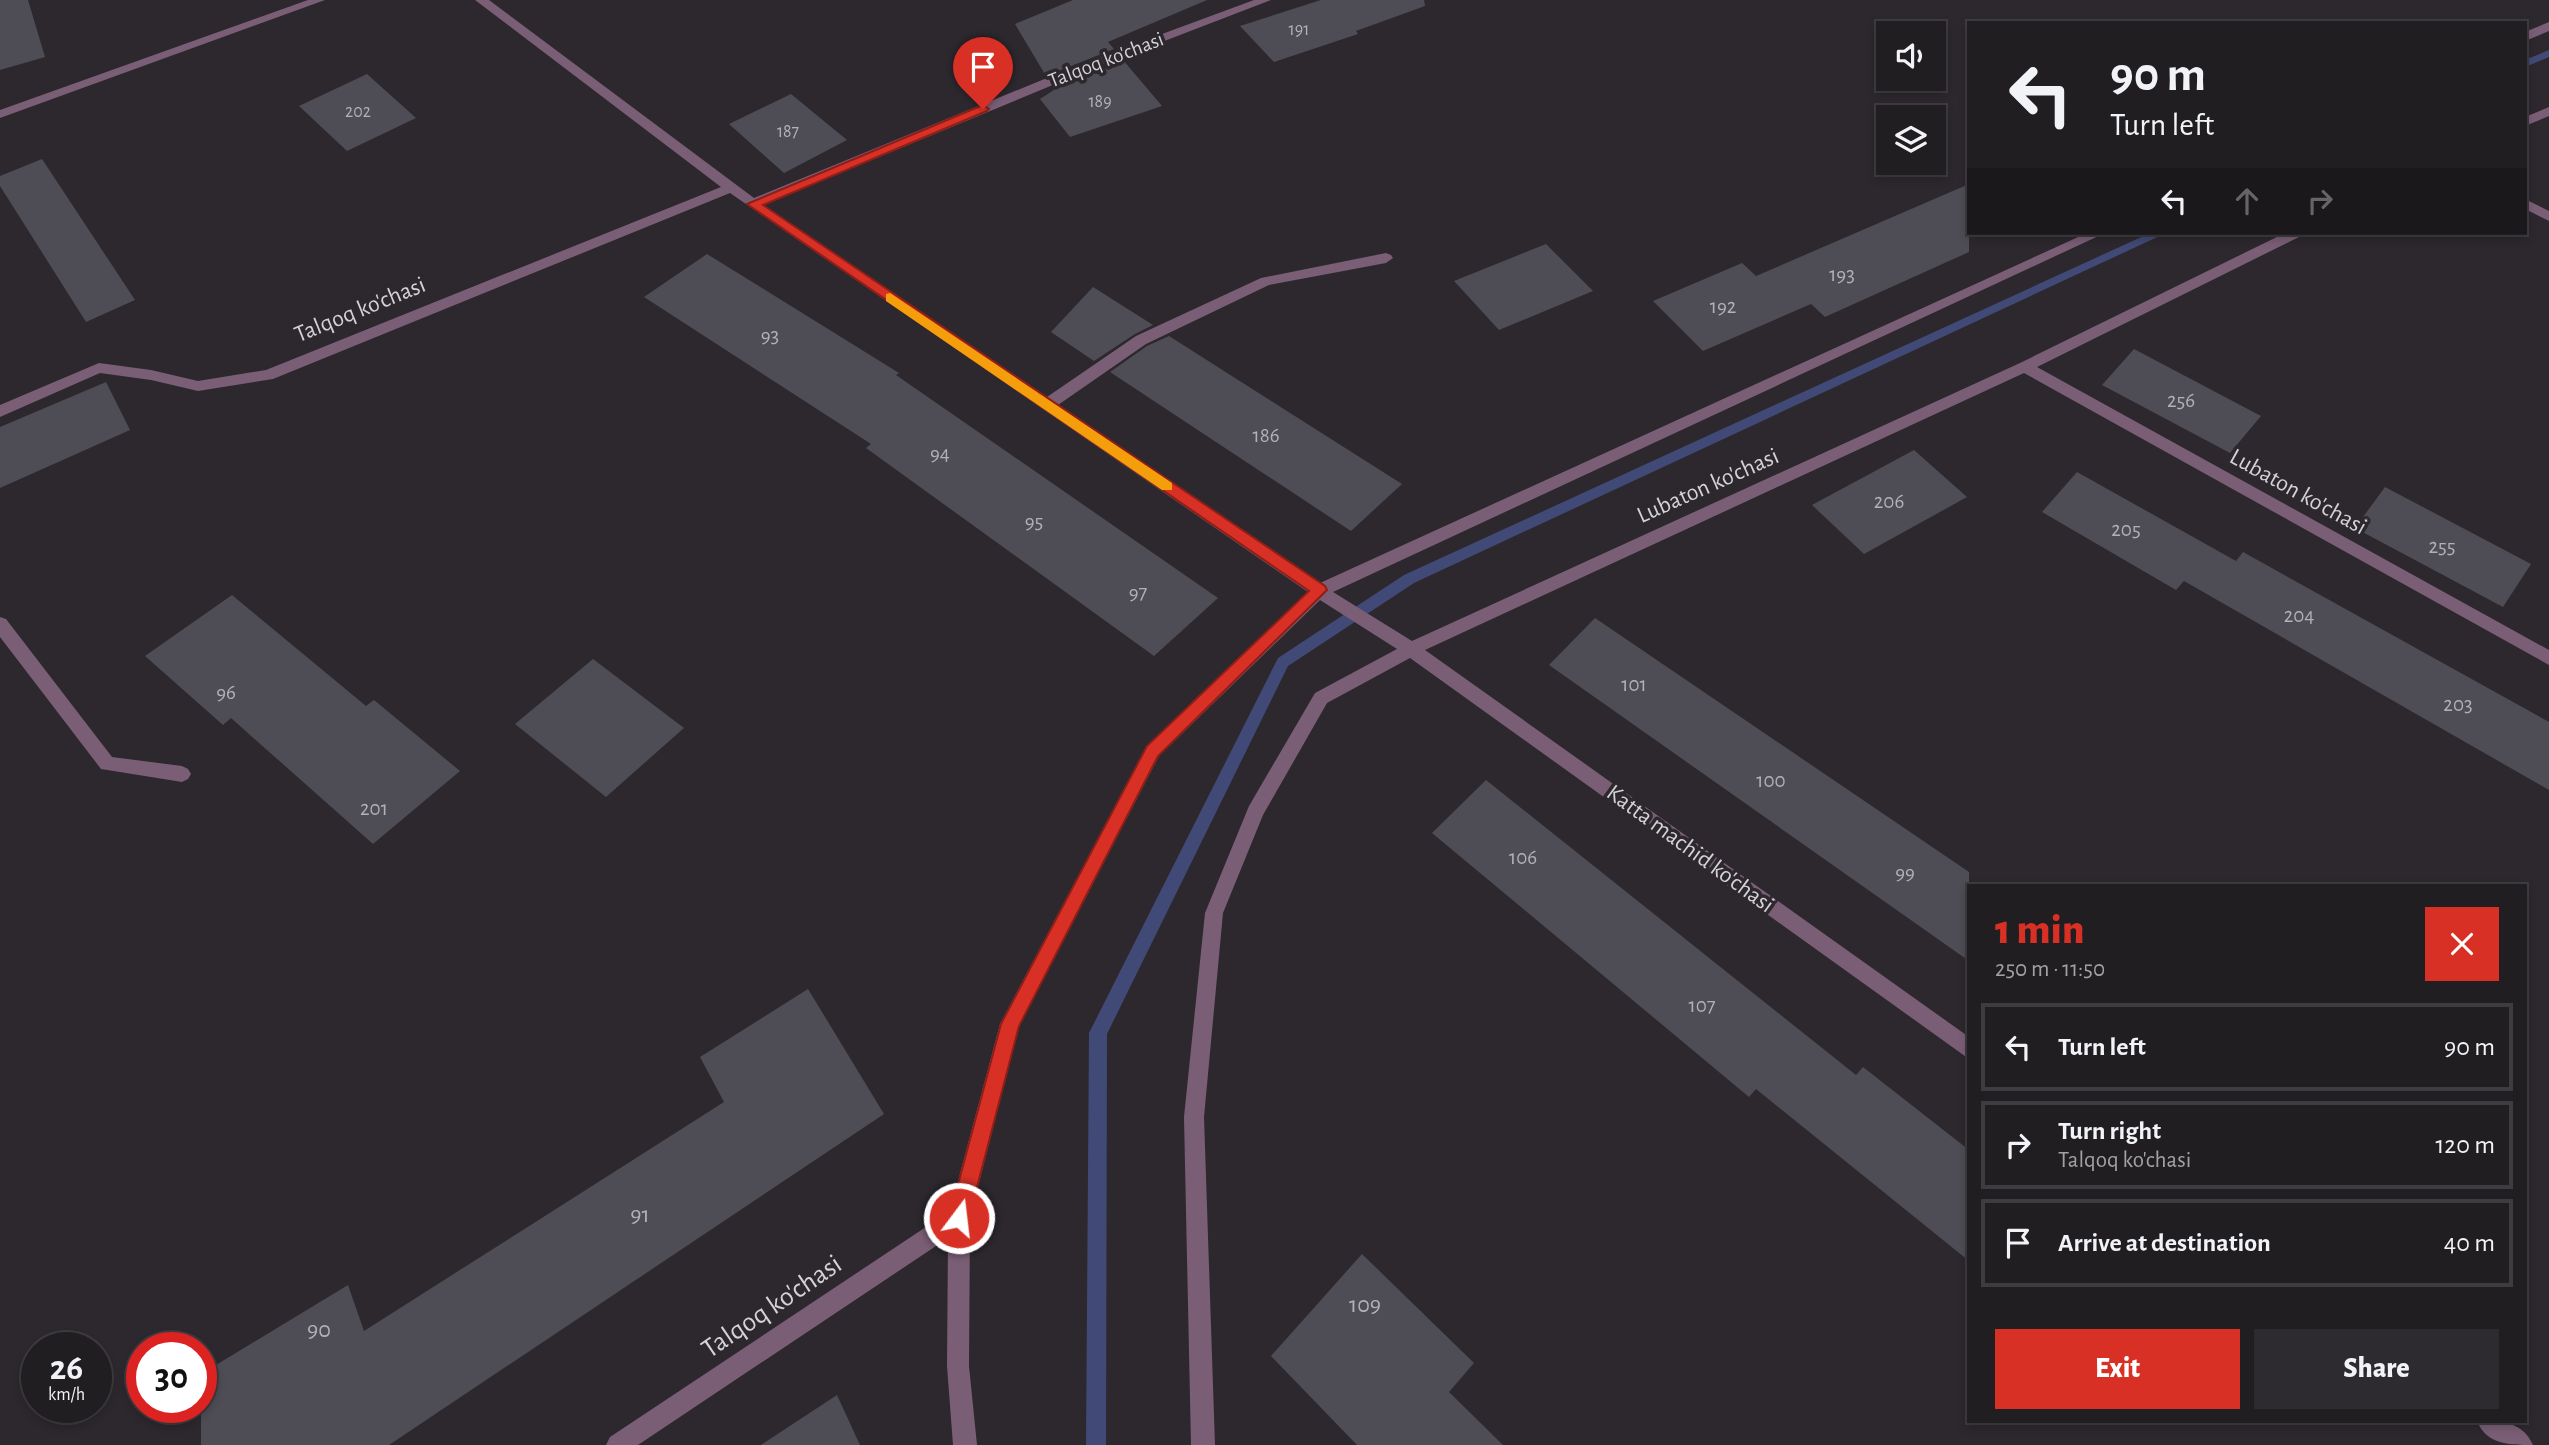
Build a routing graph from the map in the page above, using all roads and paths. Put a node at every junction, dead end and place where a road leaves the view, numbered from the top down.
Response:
1 (481, 0) edge
2 (1265, 0) edge
3 (314, 1) edge
4 (2549, 26) edge
5 (2527, 36) edge
6 (2549, 111) edge
7 (0, 114) edge
8 (2527, 121) edge
9 (731, 188) junction
10 (753, 204) junction
11 (2527, 204) edge
12 (2549, 217) edge
13 (2094, 235) edge
14 (2292, 235) edge
15 (1386, 258) dead end
16 (2025, 367) junction
17 (1047, 405) junction
18 (0, 411) edge
19 (1319, 590) junction
20 (0, 624) edge
21 (1411, 649) junction
22 (2549, 657) edge
23 (182, 774) dead end
24 (1967, 1048) edge
25 (959, 1218) junction
26 (2491, 1423) edge
27 (618, 1445) edge
28 (965, 1445) edge
29 (1203, 1445) edge
30 (2521, 1445) edge

1 - 9 street, Katta machid ko'chasi
2 - 10 street, Talqoq ko'chasi
3 - 7 street
4 - 5 street
6 - 8 street
9 - 10 street, Katta machid ko'chasi
9 - 18 street, Talqoq ko'chasi
10 - 17 street, Katta machid ko'chasi
11 - 12 street
13 - 19 street
14 - 16 street, Lubaton ko'chasi
15 - 17 street
16 - 21 street, Lubaton ko'chasi
16 - 22 street, Lubaton ko'chasi
17 - 19 street, Katta machid ko'chasi
19 - 21 street, Katta machid ko'chasi
19 - 25 street
20 - 23 street
21 - 24 street, Katta machid ko'chasi
21 - 29 street, Lubaton ko'chasi
25 - 27 street, Talqoq ko'chasi
25 - 28 street
26 - 30 street

